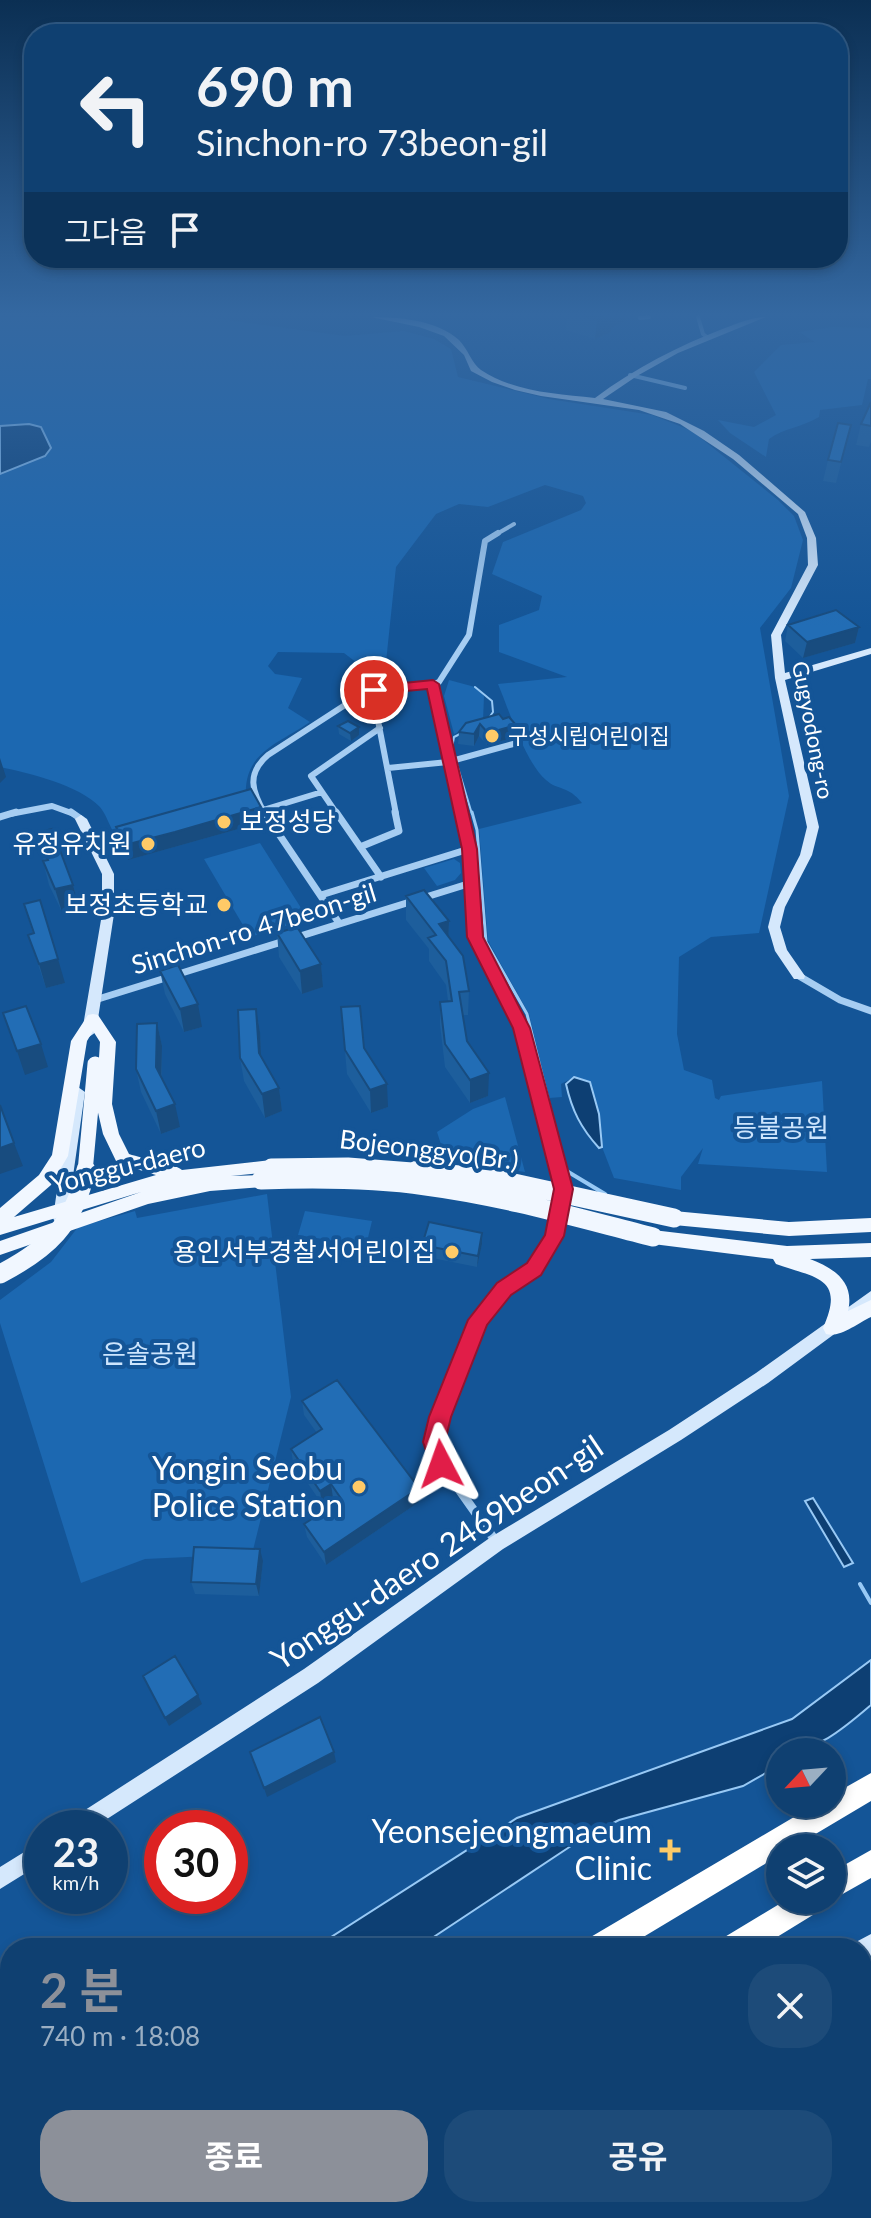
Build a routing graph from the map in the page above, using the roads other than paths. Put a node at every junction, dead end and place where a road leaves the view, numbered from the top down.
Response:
1 (677, 421) edge
2 (514, 524) dead end
3 (871, 651) edge
4 (780, 678) junction
5 (433, 684) junction
6 (365, 692) junction
7 (380, 728) junction
8 (517, 743) dead end
9 (448, 762) junction
10 (388, 768) junction
11 (322, 792) junction
12 (263, 810) junction
13 (0, 817) edge
14 (81, 819) joint
15 (360, 847) junction
16 (469, 849) junction
17 (381, 877) junction
18 (471, 883) junction
19 (321, 895) junction
20 (339, 923) junction
21 (799, 976) joint
22 (95, 1000) junction
23 (871, 1011) edge
24 (93, 1019) junction
25 (209, 1170) junction
26 (266, 1173) junction
27 (189, 1174) junction
28 (136, 1200) junction
29 (62, 1208) junction
30 (871, 1225) edge
31 (59, 1226) junction
32 (1, 1227) edge
33 (0, 1248) edge
34 (738, 1249) junction
35 (871, 1250) edge
36 (0, 1274) edge
37 (871, 1298) edge
38 (871, 1308) edge
39 (832, 1328) junction
40 (497, 1543) junction
41 (871, 1786) edge
42 (103, 1810) edge
43 (24, 1863) edge
44 (871, 1863) edge
45 (846, 1878) edge
46 (0, 1879) edge
47 (788, 1914) edge
48 (616, 1938) edge
49 (749, 1938) edge

1 - 4 street, Gugyodong-ro
2 - 5 street
3 - 4 street
4 - 21 street, Gugyodong-ro
5 - 6 street
5 - 9 street
6 - 7 street
6 - 12 street
7 - 10 street
7 - 11 street
8 - 9 street
9 - 10 street
9 - 16 street
10 - 15 street
11 - 12 street
11 - 15 street
12 - 19 street
13 - 14 street
14 - 22 street
15 - 17 street
16 - 17 street
16 - 18 street
17 - 19 street
18 - 20 street, Sinchon-ro 47beon-gil
18 - 40 street
19 - 20 street
20 - 22 street, Sinchon-ro 47beon-gil
21 - 23 street, Gugyodong-ro
22 - 24 street
24 - 27 main road
24 - 29 street
24 - 32 main road
24 - 36 main road, bridge
25 - 26 main road, Yonggu-daero
25 - 27 main road, Yonggu-daero
25 - 28 main road
26 - 28 main road, Yonggu-daero
26 - 30 main road, Bojeonggyo(Br.), bridge
26 - 34 main road, Bojeonggyo(Br.), bridge
27 - 29 main road, Yonggu-daero
28 - 31 main road, Yonggu-daero
29 - 31 street
29 - 32 main road, Yonggu-daero
31 - 33 main road, Yonggu-daero
34 - 35 main road
34 - 39 main road
37 - 39 street, Yonggu-daero 2469beon-gil
38 - 39 main road
39 - 40 street, Yonggu-daero 2469beon-gil
40 - 42 street, Yonggu-daero 2469beon-gil
41 - 48 highway
43 - 46 street
44 - 45 highway
47 - 49 highway

